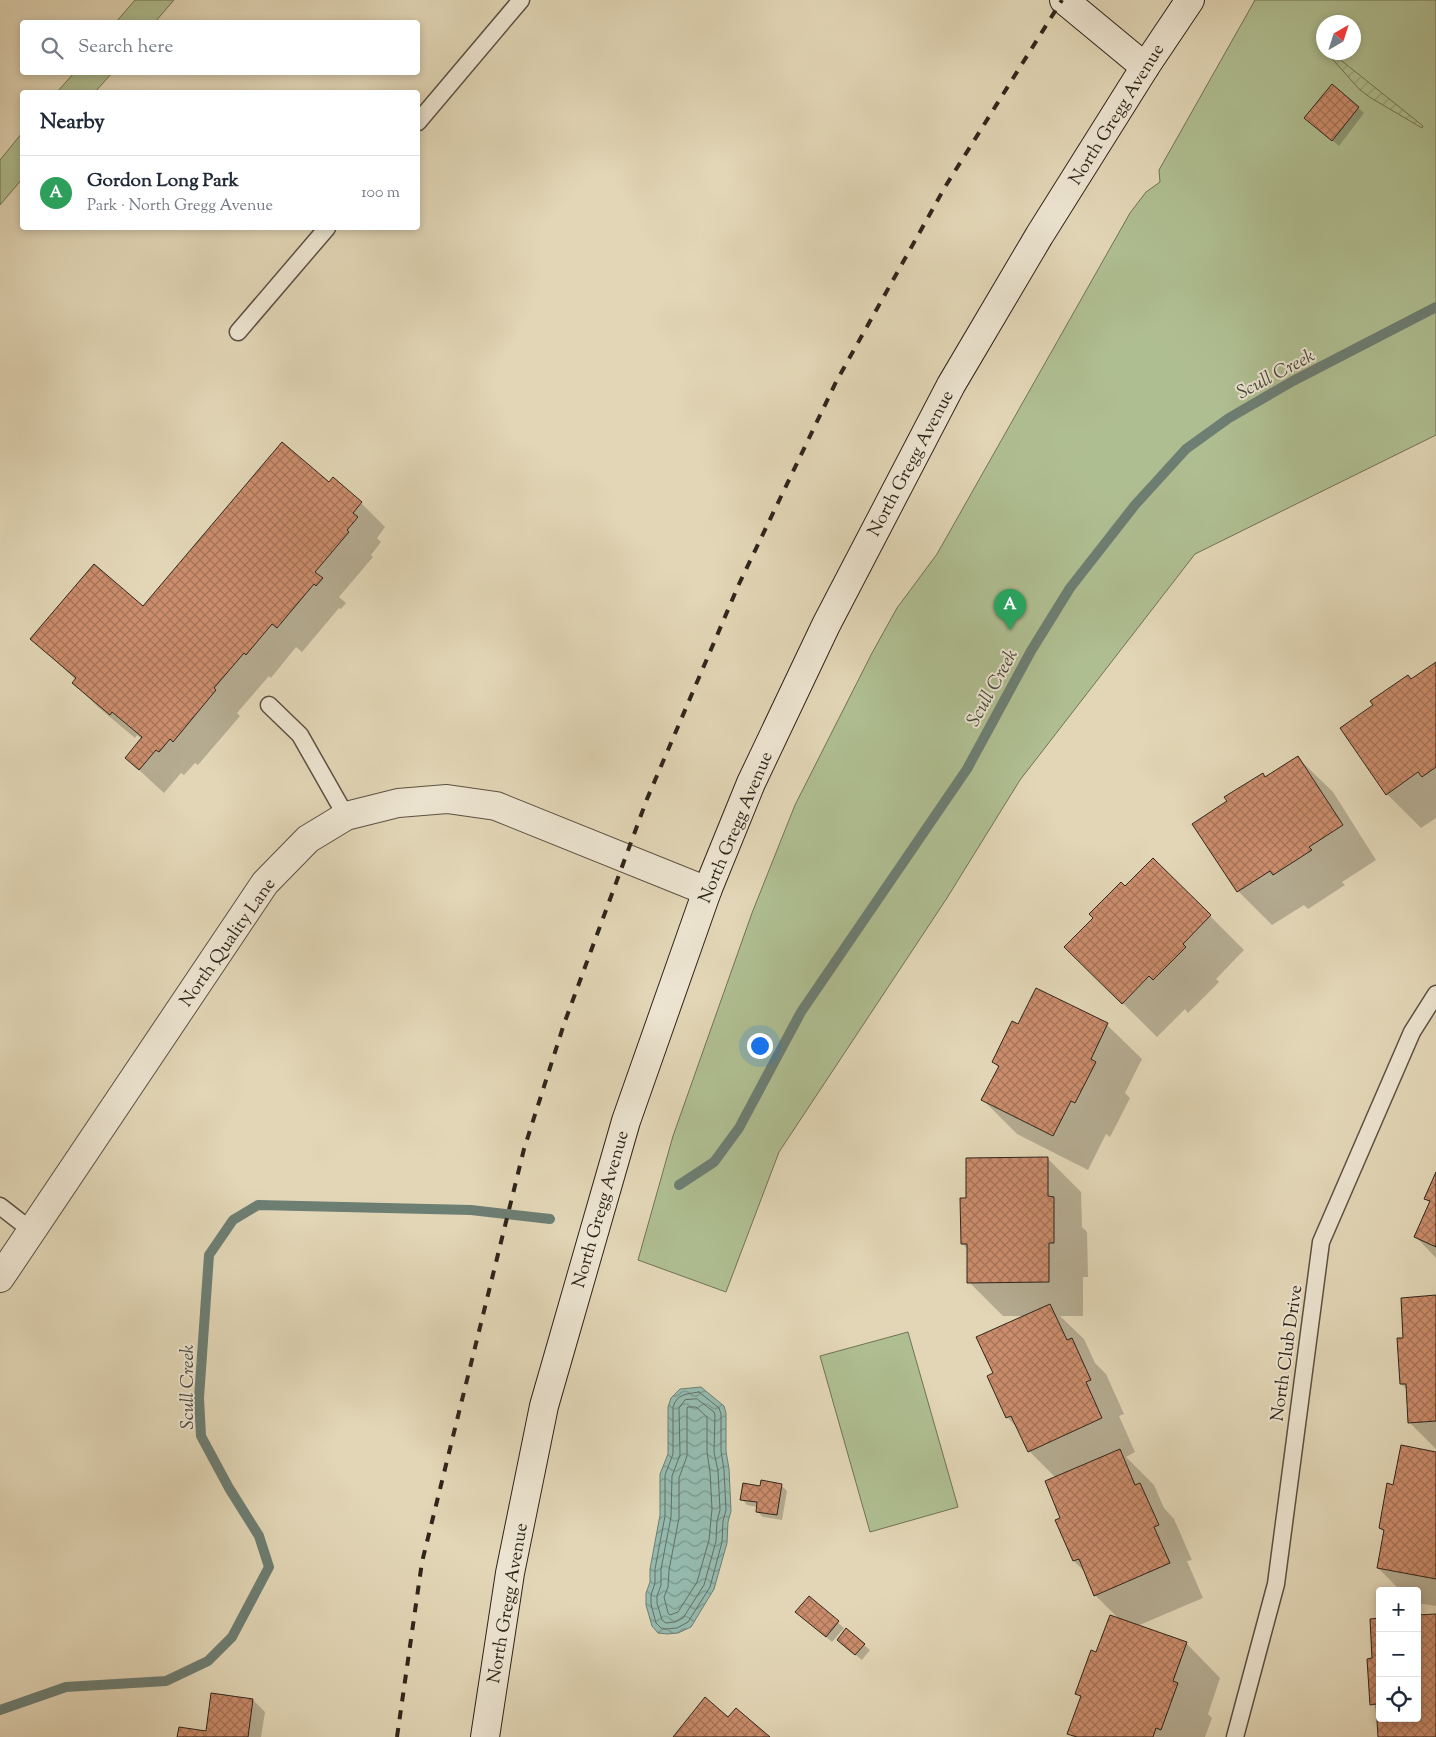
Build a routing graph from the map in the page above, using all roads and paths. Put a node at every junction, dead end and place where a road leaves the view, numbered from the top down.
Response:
1 (521, 0) edge
2 (1064, 0) edge
3 (1190, 0) edge
4 (1145, 67) junction
5 (420, 120) edge
6 (325, 230) edge
7 (238, 332) dead end
8 (269, 705) dead end
9 (346, 816) junction
10 (707, 891) junction
11 (1436, 994) edge
12 (0, 1206) edge
13 (32, 1231) junction
14 (0, 1278) edge
15 (489, 1736) edge
16 (1236, 1737) edge

1 - 5 lane
2 - 4 main road
3 - 4 main road, North Gregg Avenue
4 - 10 main road, North Gregg Avenue
6 - 7 lane
8 - 9 lane
9 - 10 main road, North Quality Lane
9 - 13 main road, North Quality Lane
10 - 15 main road, North Gregg Avenue
11 - 16 lane, North Club Drive
12 - 13 lane
13 - 14 main road, North Quality Lane

